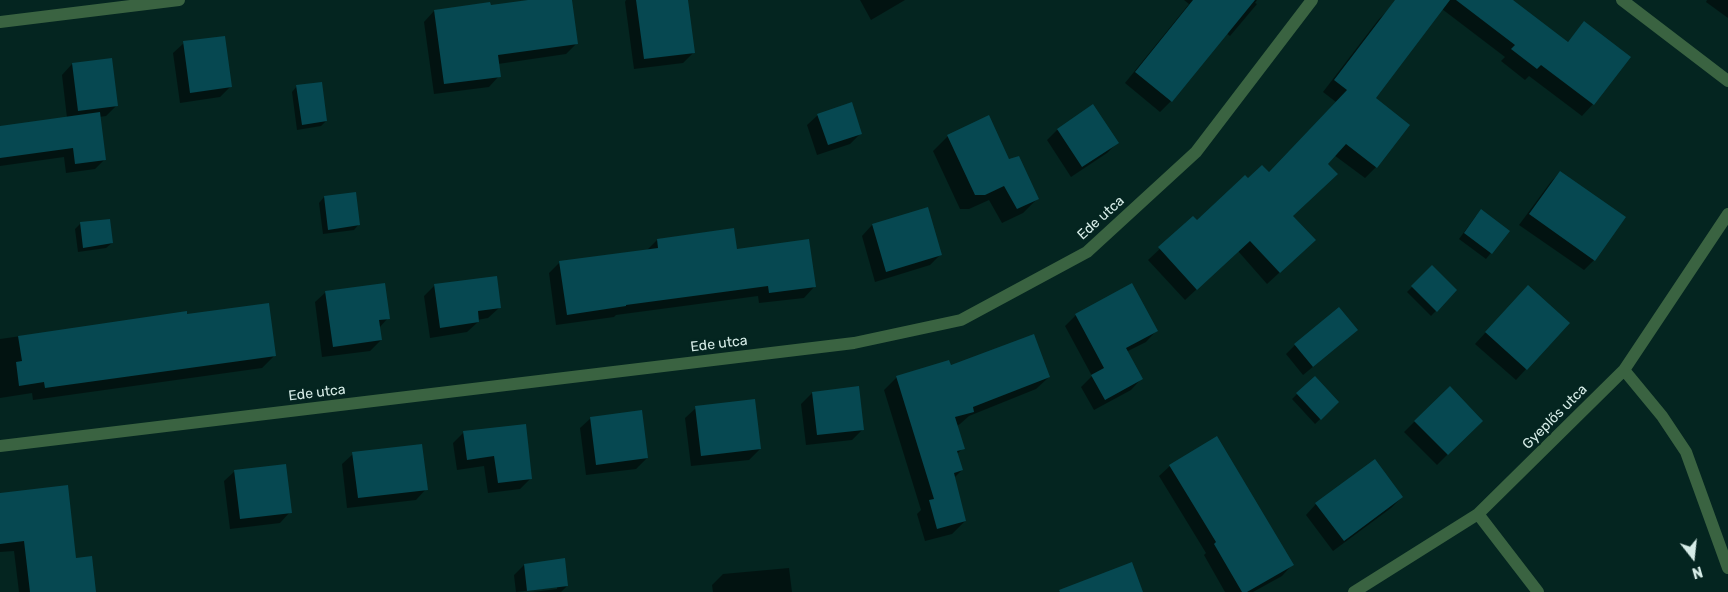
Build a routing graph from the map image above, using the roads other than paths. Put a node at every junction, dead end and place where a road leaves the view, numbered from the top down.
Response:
1 (179, 0) edge
2 (1312, 0) edge
3 (1622, 0) edge
4 (0, 22) edge
5 (1728, 81) edge
6 (1728, 214) edge
7 (1624, 370) junction
8 (0, 446) edge
9 (1478, 514) junction
10 (1728, 568) edge
11 (1354, 592) edge
12 (1538, 592) edge

1 - 4 street
2 - 8 street, Ede utca
3 - 5 street
6 - 7 street, Gyeplős utca
7 - 9 street, Gyeplős utca
7 - 10 street
9 - 11 street, Gyeplős utca
9 - 12 street

